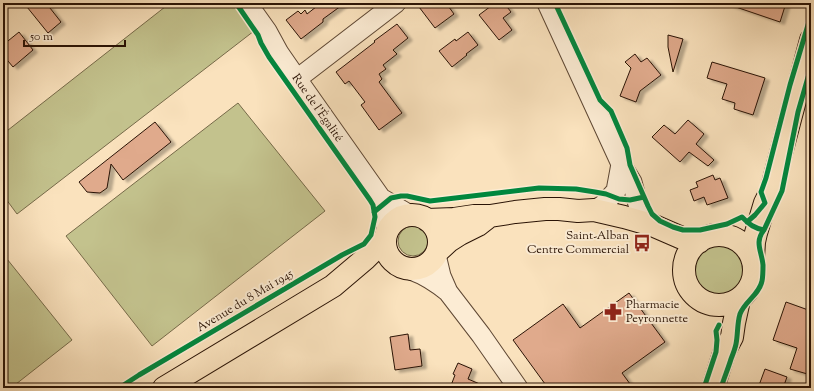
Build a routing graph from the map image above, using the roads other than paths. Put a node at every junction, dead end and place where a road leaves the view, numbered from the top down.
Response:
1 (247, 3) edge
2 (396, 3) edge
3 (547, 3) edge
4 (811, 40) edge
5 (296, 79) junction
6 (621, 164) junction
7 (381, 198) junction
8 (765, 203) junction
9 (586, 210) junction
10 (490, 216) junction
11 (419, 218) junction
12 (652, 225) junction
13 (386, 235) junction
14 (724, 236) junction
15 (699, 242) junction
16 (437, 254) junction
17 (753, 258) junction
18 (684, 267) junction
19 (405, 268) junction
20 (333, 286) junction
21 (448, 292) junction
22 (739, 300) junction
23 (701, 301) junction
24 (725, 350) junction
25 (164, 388) edge
26 (518, 388) edge
27 (713, 388) edge

1 - 5 street, Rue de l'Égalité
2 - 5 street
3 - 6 street
4 - 8 main road
5 - 7 street, Rue de l'Égalité
6 - 9 street
6 - 12 street
7 - 11 street, Rue de l'Égalité
7 - 13 street, Rue de l'Égalité
8 - 14 main road
8 - 17 main road
9 - 10 main road
9 - 12 main road
9 - 18 main road
10 - 11 main road
10 - 16 main road
11 - 13 main road
11 - 16 main road
12 - 15 main road
13 - 19 main road
13 - 20 main road
14 - 15 main road
14 - 17 main road
15 - 18 main road
16 - 19 main road
16 - 21 street
17 - 22 main road
18 - 23 main road
19 - 20 main road
19 - 21 street
20 - 25 main road
21 - 26 street
22 - 23 main road
22 - 24 main road
23 - 24 main road
24 - 27 main road

